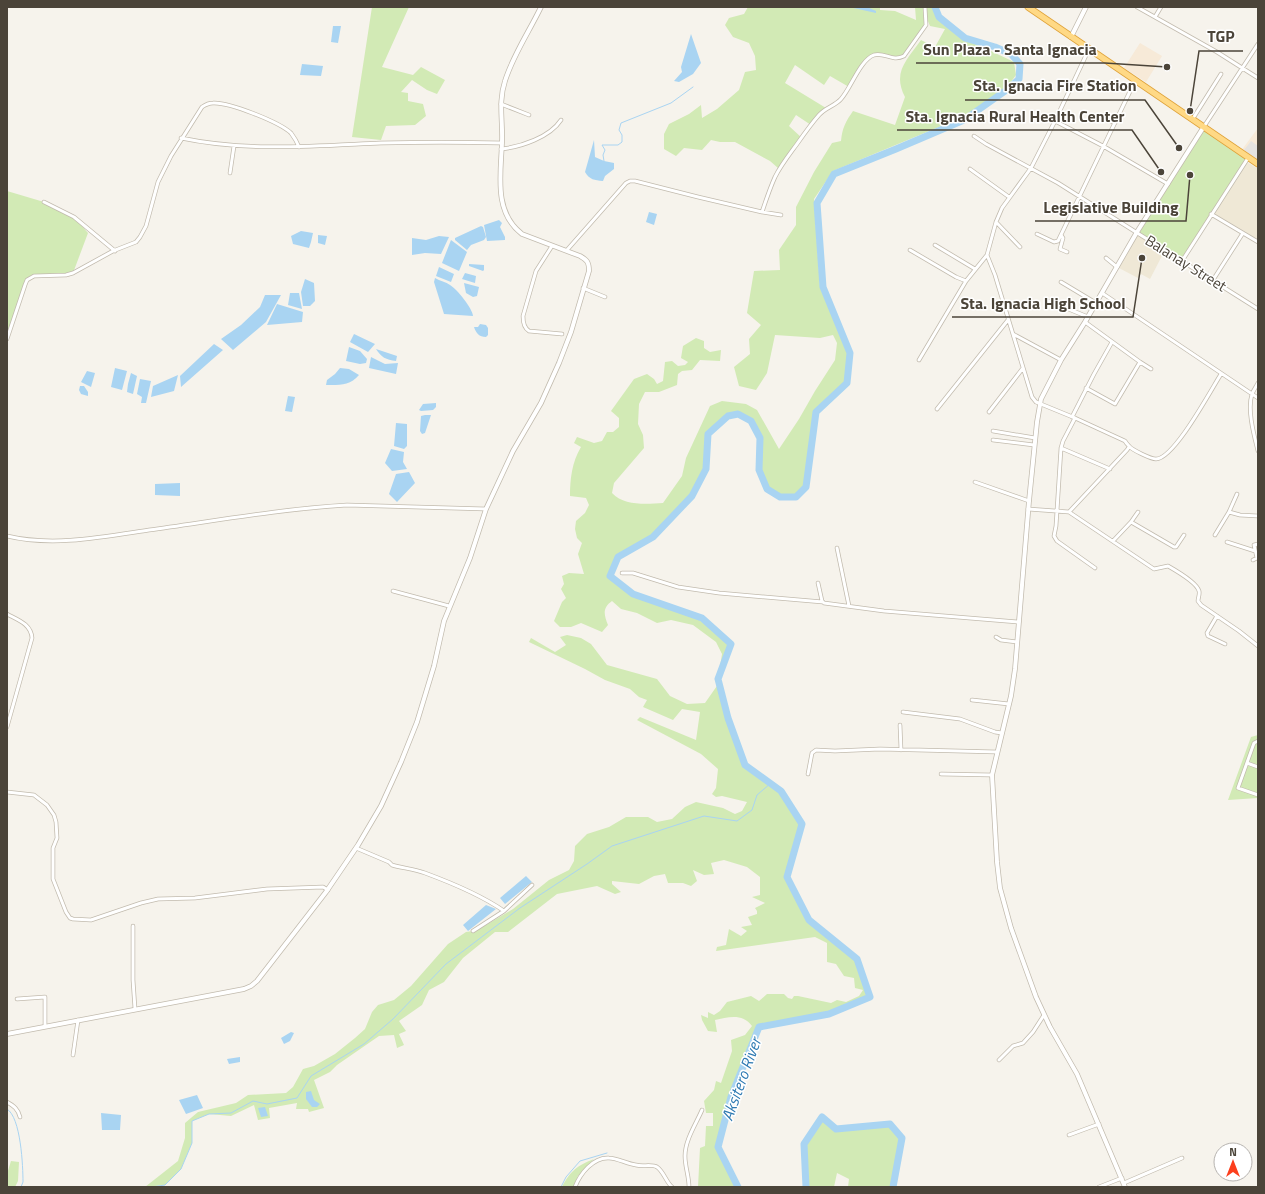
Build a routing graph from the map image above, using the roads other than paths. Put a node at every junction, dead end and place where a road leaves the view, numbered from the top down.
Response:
1 (541, 7) edge
2 (925, 7) edge
3 (1028, 7) edge
4 (1086, 7) edge
5 (1138, 7) edge
6 (1162, 7) edge
7 (1155, 17) junction
8 (1071, 37) junction
9 (1258, 44) edge
10 (1089, 49) junction
11 (1242, 69) junction
12 (1221, 74) dead end
13 (1258, 78) edge
14 (1135, 81) junction
15 (501, 104) junction
16 (529, 115) dead end
17 (1099, 116) dead end
18 (561, 120) dead end
19 (1192, 120) junction
20 (1055, 121) junction
21 (1114, 123) junction
22 (1203, 128) junction
23 (974, 136) dead end
24 (181, 138) junction
25 (502, 143) junction
26 (234, 146) junction
27 (1103, 146) junction
28 (299, 147) junction
29 (501, 150) junction
30 (1248, 158) junction
31 (1258, 164) edge
32 (1031, 168) junction
33 (970, 169) dead end
34 (230, 173) dead end
35 (1168, 184) junction
36 (1079, 196) junction
37 (1009, 197) junction
38 (44, 202) dead end
39 (762, 212) junction
40 (1211, 214) junction
41 (781, 215) dead end
42 (996, 222) junction
43 (1138, 232) junction
44 (1242, 233) junction
45 (1037, 234) dead end
46 (1061, 236) junction
47 (1258, 242) edge
48 (935, 245) dead end
49 (552, 246) junction
50 (1020, 247) dead end
51 (567, 250) junction
52 (910, 250) dead end
53 (115, 251) junction
54 (1067, 252) dead end
55 (987, 255) junction
56 (1106, 258) dead end
57 (1182, 261) junction
58 (1117, 267) junction
59 (975, 269) junction
60 (1213, 280) junction
61 (966, 281) junction
62 (1061, 282) dead end
63 (583, 288) junction
64 (1102, 293) junction
65 (605, 297) dead end
66 (1049, 301) dead end
67 (1096, 303) junction
68 (1258, 309) edge
69 (1088, 317) junction
70 (1008, 320) junction
71 (1085, 322) junction
72 (562, 334) dead end
73 (1013, 334) junction
74 (7, 339) edge
75 (1112, 342) junction
76 (919, 360) dead end
77 (1061, 360) junction
78 (1140, 362) junction
79 (1023, 368) junction
80 (1151, 369) dead end
81 (1221, 374) junction
82 (1258, 383) edge
83 (1086, 388) junction
84 (1252, 394) junction
85 (1258, 398) edge
86 (1040, 403) junction
87 (937, 409) dead end
88 (989, 412) dead end
89 (1073, 417) junction
90 (993, 431) dead end
91 (1035, 438) junction
92 (993, 440) dead end
93 (1034, 445) junction
94 (1129, 447) junction
95 (1061, 448) junction
96 (1258, 451) edge
97 (1110, 469) junction
98 (975, 482) dead end
99 (1237, 494) dead end
100 (1029, 500) junction
101 (486, 509) junction
102 (1028, 509) junction
103 (1056, 512) junction
104 (1069, 512) junction
105 (1138, 512) dead end
106 (1229, 512) junction
107 (1258, 516) edge
108 (1132, 522) junction
109 (1184, 535) dead end
110 (1215, 535) dead end
111 (7, 536) edge
112 (1113, 541) junction
113 (1227, 542) dead end
114 (1258, 544) edge
115 (837, 548) dead end
116 (1255, 551) junction
117 (1253, 560) dead end
118 (1095, 568) dead end
119 (622, 573) dead end
120 (818, 583) dead end
121 (393, 591) dead end
122 (823, 602) junction
123 (449, 606) junction
124 (849, 606) junction
125 (7, 614) edge
126 (1217, 616) junction
127 (1019, 622) junction
128 (996, 637) dead end
129 (1017, 642) junction
130 (1225, 644) dead end
131 (1258, 646) edge
132 (972, 700) dead end
133 (1009, 704) junction
134 (903, 712) dead end
135 (900, 725) dead end
136 (7, 728) edge
137 (1002, 733) junction
138 (1258, 741) edge
139 (901, 750) junction
140 (997, 752) junction
141 (1247, 763) junction
142 (1258, 767) edge
143 (808, 774) dead end
144 (942, 774) dead end
145 (992, 775) junction
146 (7, 792) edge
147 (1258, 795) edge
148 (356, 848) junction
149 (532, 885) dead end
150 (328, 890) junction
151 (504, 911) junction
152 (133, 926) dead end
153 (473, 931) dead end
154 (17, 999) dead end
155 (135, 1009) junction
156 (1044, 1015) junction
157 (78, 1020) junction
158 (45, 1026) junction
159 (7, 1034) edge
160 (73, 1055) dead end
161 (999, 1060) dead end
162 (7, 1102) edge
163 (702, 1110) dead end
164 (20, 1117) dead end
165 (1099, 1124) junction
166 (1069, 1135) dead end
167 (1182, 1158) dead end
168 (1124, 1183) edge
169 (575, 1187) edge
170 (672, 1187) edge
171 (689, 1187) edge
172 (1099, 1187) edge

1 - 15 street
2 - 39 street
3 - 8 highway
4 - 8 street
5 - 7 street
6 - 7 street
7 - 11 street
8 - 10 highway
9 - 11 street
10 - 14 highway
10 - 20 street
11 - 13 street
11 - 22 street
12 - 19 street
14 - 19 highway
14 - 21 street
15 - 16 street
15 - 25 street
17 - 21 street
18 - 29 street
19 - 22 highway
20 - 27 street
20 - 32 street
21 - 27 street
22 - 30 highway
22 - 35 street
23 - 32 street, Balanay Street
24 - 26 street
24 - 28 street
24 - 53 street
25 - 28 street
25 - 29 street
26 - 28 street
26 - 34 street
27 - 35 street
27 - 36 street
29 - 49 street
30 - 31 highway
30 - 40 street
32 - 36 street, Balanay Street
32 - 37 street
33 - 37 street
35 - 43 street
36 - 43 street, Balanay Street
36 - 46 street
37 - 42 street
38 - 53 street
39 - 41 street
39 - 51 street
40 - 44 street
40 - 57 street
42 - 50 street
42 - 55 street
43 - 57 street, Balanay Street
43 - 58 street
44 - 47 street
44 - 60 street
45 - 46 street
46 - 54 street
48 - 59 street
49 - 51 street
49 - 72 street
51 - 63 street
52 - 61 street
53 - 74 street
55 - 59 street
55 - 70 street
56 - 58 street
57 - 60 street, Balanay Street
58 - 64 street
59 - 61 street
60 - 68 street, Balanay Street
61 - 76 street
62 - 67 street
63 - 65 street
63 - 101 street
64 - 67 street
64 - 81 street
66 - 69 street
67 - 69 street
69 - 71 street
70 - 73 street
70 - 87 street
71 - 75 street
71 - 77 street
73 - 77 street
73 - 79 street
75 - 78 street
75 - 83 street
77 - 86 street
78 - 80 street
78 - 83 street
79 - 86 street
79 - 88 street
81 - 84 street
81 - 94 street
82 - 84 street
83 - 89 street
84 - 85 street
84 - 96 street
86 - 89 street
86 - 91 street
89 - 94 street
89 - 95 street
90 - 91 street
91 - 93 street
92 - 93 street
93 - 100 street
94 - 97 street
95 - 97 street
95 - 103 street
97 - 104 street
98 - 100 street
99 - 106 street
100 - 102 street
101 - 111 street
101 - 123 street
102 - 103 street
102 - 127 street
103 - 104 street
103 - 118 street
104 - 112 street
105 - 108 street
106 - 107 street
106 - 110 street
108 - 109 street
108 - 112 street
112 - 126 street
113 - 116 street
114 - 116 street
115 - 124 street
116 - 117 street
119 - 122 street
120 - 122 street
121 - 123 street
122 - 124 street
123 - 148 street
124 - 127 street
125 - 136 street
126 - 130 street
126 - 131 street
127 - 129 street
128 - 129 street
129 - 133 street
132 - 133 street
133 - 137 street
134 - 137 street
135 - 139 street
137 - 140 street
138 - 141 street
139 - 140 street
139 - 143 street
140 - 145 street
141 - 142 street
141 - 147 street
144 - 145 street
145 - 156 street
146 - 150 street
148 - 150 street
148 - 151 street
149 - 151 street
150 - 155 street
151 - 153 street
152 - 155 street
154 - 158 street
155 - 157 street
156 - 161 street
156 - 165 street
157 - 158 street
157 - 160 street
158 - 159 street
162 - 164 street
163 - 171 street
165 - 166 street
165 - 168 street
167 - 168 street
168 - 172 street
169 - 170 street

